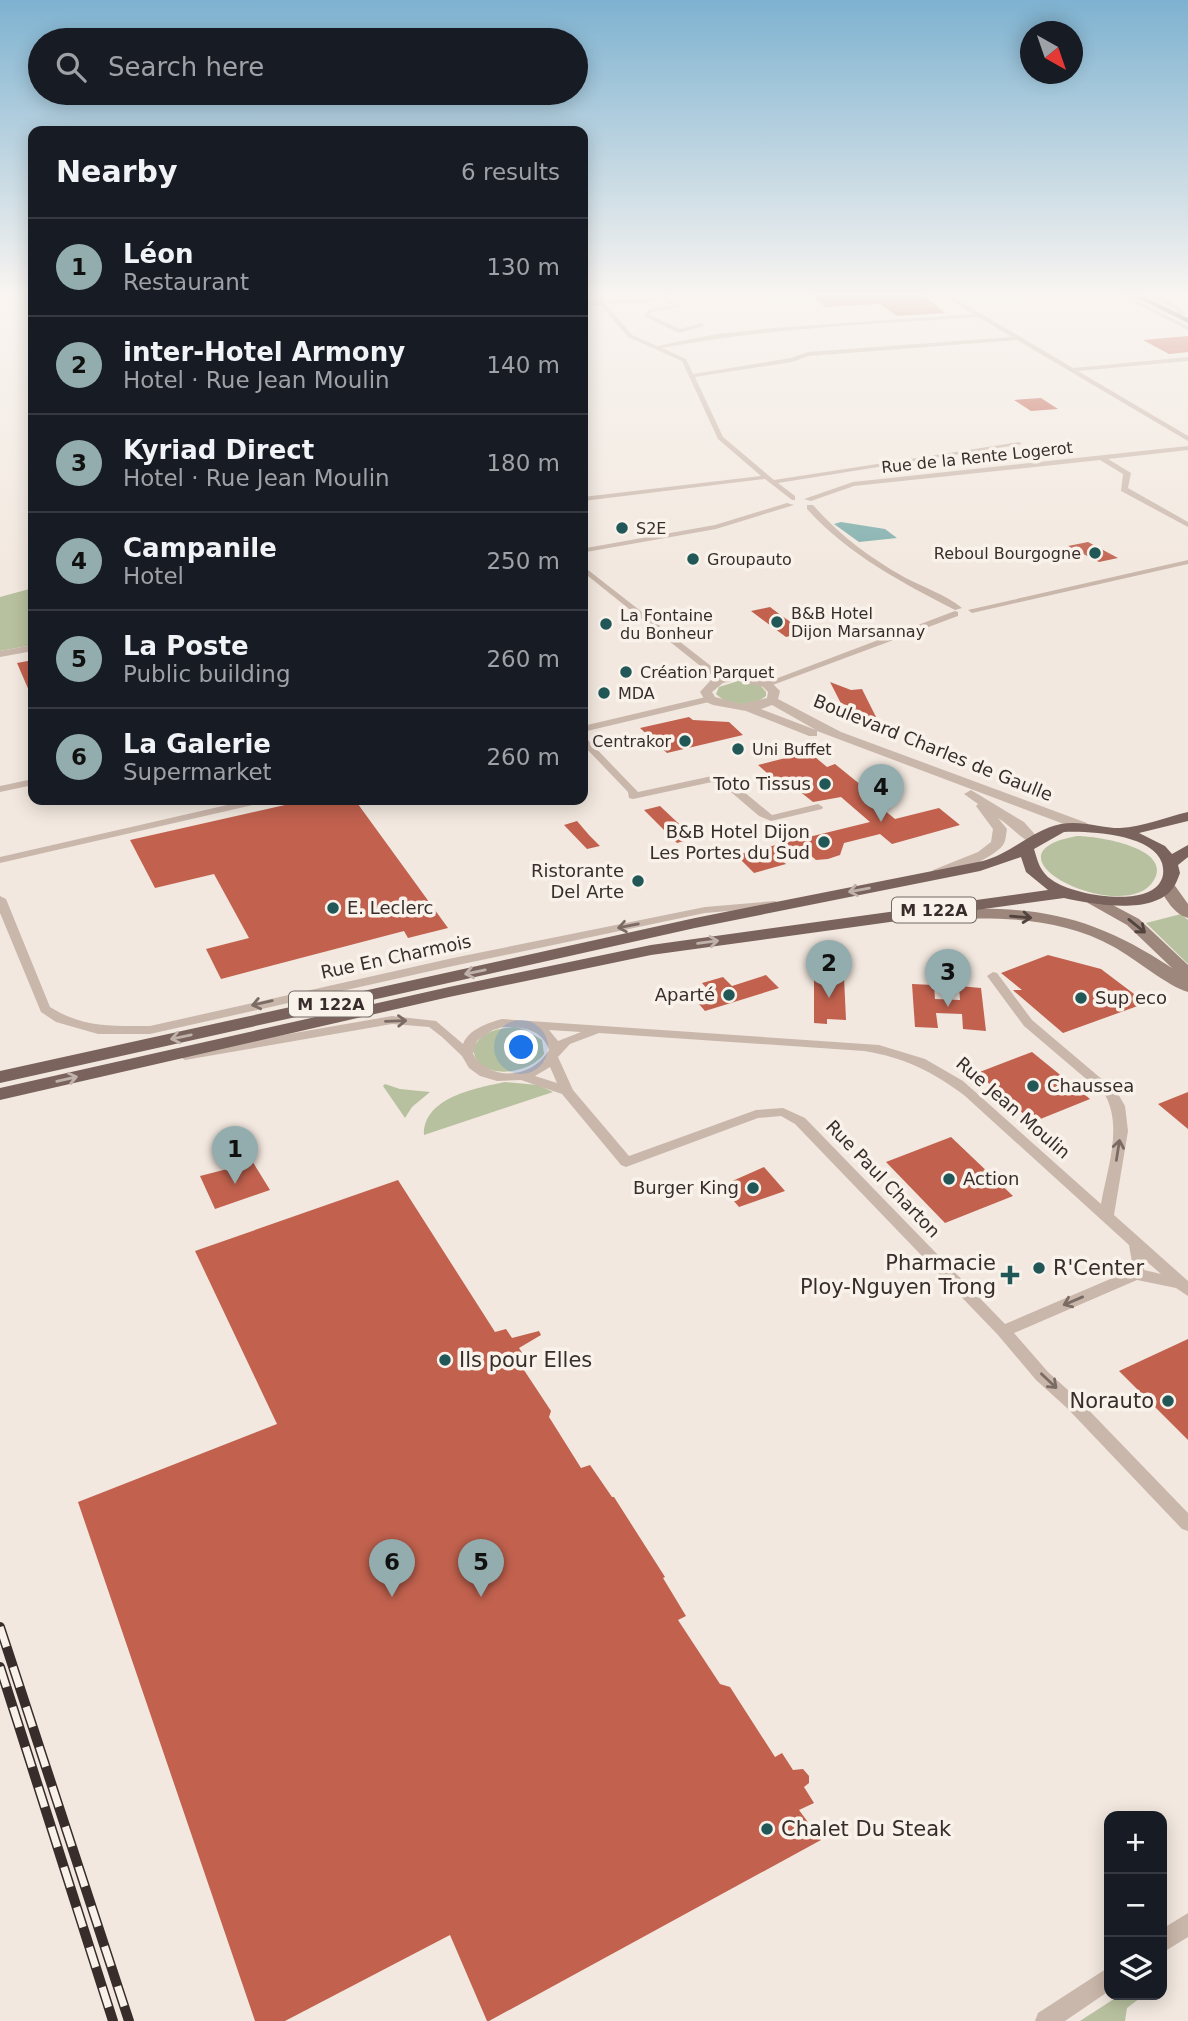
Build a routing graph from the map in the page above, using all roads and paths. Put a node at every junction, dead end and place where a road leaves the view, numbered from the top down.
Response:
1 (696, 387) edge
2 (1101, 387) edge
3 (1188, 439) edge
4 (1019, 444) dead end
5 (1188, 448) edge
6 (1102, 458) junction
7 (769, 479) junction
8 (588, 498) edge
9 (800, 504) junction
10 (1188, 525) edge
11 (588, 548) edge
12 (1188, 562) edge
13 (588, 572) edge
14 (957, 611) junction
15 (28, 649) edge
16 (0, 654) edge
17 (722, 679) junction
18 (767, 684) junction
19 (710, 699) junction
20 (772, 699) junction
21 (749, 708) junction
22 (588, 728) edge
23 (588, 745) edge
24 (28, 783) edge
25 (0, 789) edge
26 (975, 796) junction
27 (239, 805) edge
28 (818, 807) dead end
29 (1188, 816) edge
30 (1082, 826) junction
31 (1121, 832) junction
32 (1030, 845) junction
33 (1188, 850) edge
34 (0, 860) edge
35 (1170, 863) junction
36 (925, 878) junction
37 (1167, 886) junction
38 (1065, 893) junction
39 (0, 899) edge
40 (1094, 900) junction
41 (793, 902) junction
42 (1188, 913) edge
43 (879, 919) junction
44 (1188, 974) edge
45 (993, 976) dead end
46 (1188, 986) edge
47 (530, 1025) junction
48 (605, 1030) junction
49 (467, 1054) junction
50 (553, 1054) junction
51 (139, 1063) junction
52 (523, 1076) junction
53 (0, 1077) edge
54 (567, 1091) junction
55 (0, 1094) edge
56 (1106, 1217) junction
57 (1136, 1243) junction
58 (1136, 1274) junction
59 (1186, 1288) edge
60 (1003, 1331) junction
61 (1188, 1524) edge
62 (1188, 1923) edge
63 (1167, 1938) edge
64 (1104, 1981) edge
65 (1046, 2021) edge

1 - 7 street
2 - 3 street
4 - 7 street
5 - 6 street, Rue de la Rente Logerot
6 - 9 street, Rue de la Rente Logerot
6 - 10 street
7 - 8 street
7 - 9 street
9 - 11 street, Rue de la Rente Logerot
9 - 14 street
12 - 14 street
13 - 17 street
14 - 18 street
15 - 16 street
17 - 18 street
17 - 19 street
18 - 20 street
19 - 21 street, Boulevard Charles de Gaulle
19 - 22 street
20 - 21 street
20 - 30 street, Boulevard Charles de Gaulle
21 - 26 street, Boulevard Charles de Gaulle
23 - 28 street
24 - 25 street
26 - 32 street, Boulevard Charles de Gaulle
26 - 36 street, Boulevard Charles de Gaulle
27 - 34 street
29 - 31 main road
30 - 31 main road
30 - 32 main road
31 - 35 main road
32 - 36 main road, M 122A
32 - 38 main road
33 - 35 main road
35 - 37 main road
36 -> 41 main road, M 122A
37 - 40 main road
37 - 42 main road
38 - 40 main road
38 - 43 main road, M 122A
41 -> 39 street, Rue En Charmois
40 -> 44 main road
41 -> 53 main road, M 122A
43 -> 46 main road
51 -> 43 main road, M 122A
56 -> 45 street
47 - 48 street, Rue Jean Moulin
47 - 49 street
47 - 50 street
48 - 50 street, Rue Jean Moulin
48 - 56 street, Rue Jean Moulin
51 -> 49 street
49 - 52 street
50 - 52 street
50 - 54 street, Rue Paul Charton
55 -> 51 main road, M 122A
52 - 54 street
54 - 60 street, Rue Paul Charton
56 - 57 street, Rue Jean Moulin
57 - 58 street
57 - 59 street, Rue Jean Moulin
58 - 59 street
58 -> 60 street
60 -> 61 street, Rue Paul Charton
62 - 63 street
64 - 65 street

